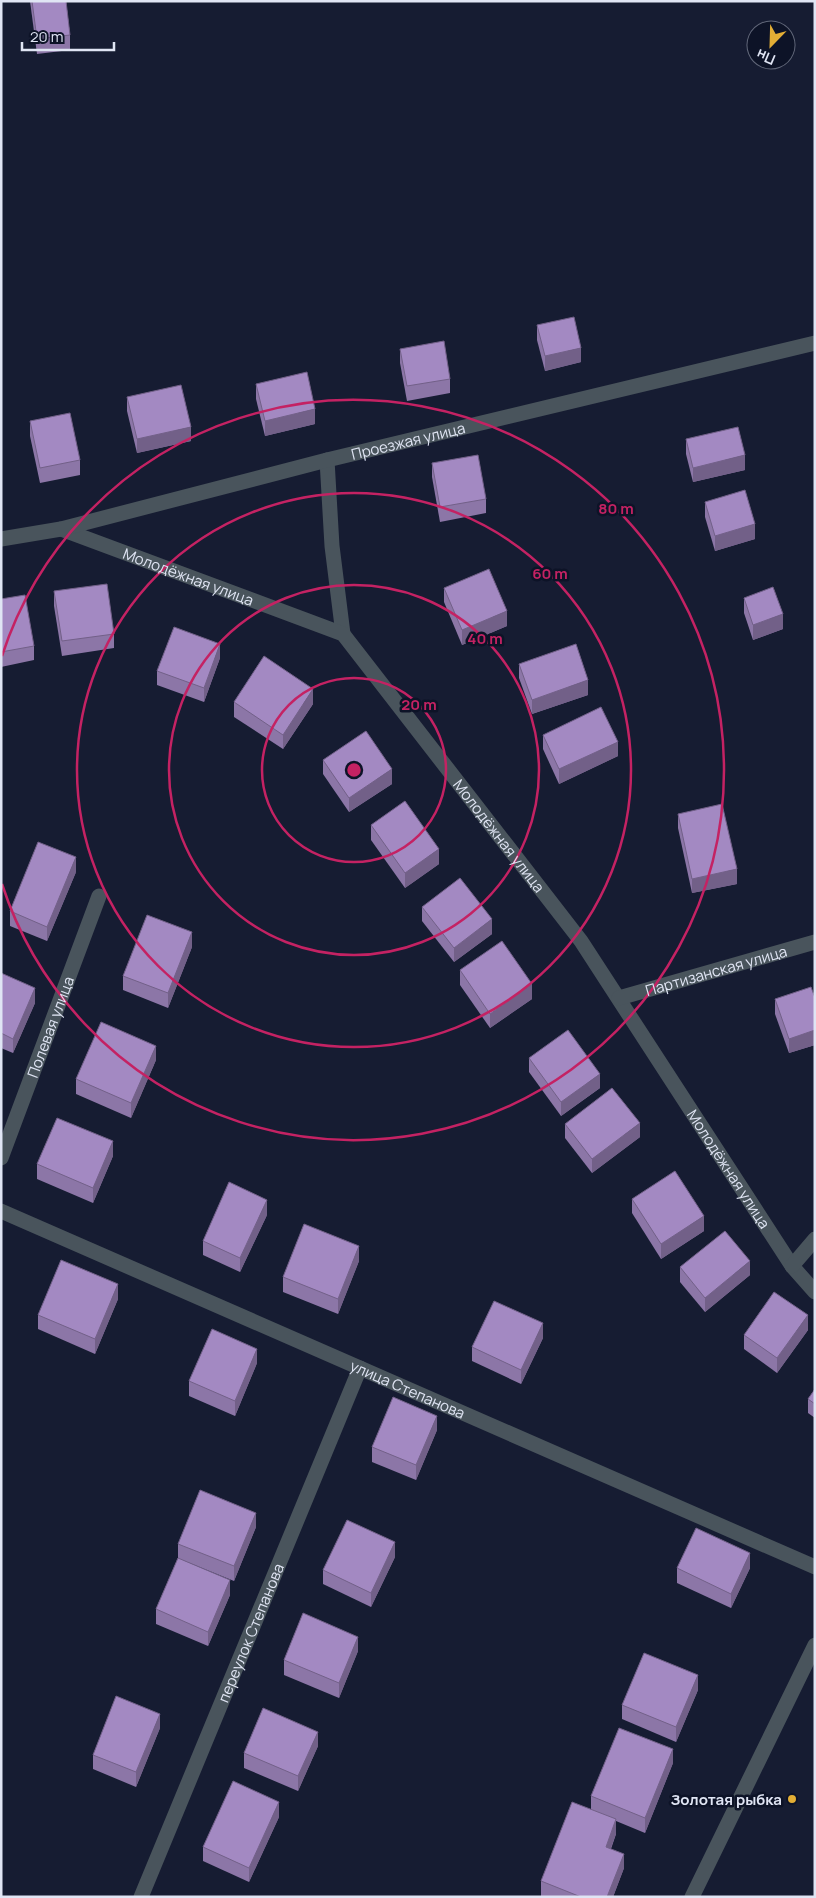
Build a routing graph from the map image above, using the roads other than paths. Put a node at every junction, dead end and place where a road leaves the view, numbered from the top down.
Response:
1 (815, 343) edge
2 (327, 460) junction
3 (61, 529) junction
4 (1, 539) edge
5 (343, 634) junction
6 (98, 896) dead end
7 (815, 942) edge
8 (619, 998) junction
9 (1, 1158) edge
10 (1, 1211) edge
11 (815, 1239) edge
12 (792, 1266) junction
13 (815, 1292) edge
14 (360, 1368) junction
15 (815, 1567) edge
16 (815, 1645) edge
17 (141, 1897) edge
18 (692, 1897) edge

1 - 2 street, Проезжая улица
2 - 3 street, Проезжая улица
2 - 5 street
3 - 4 street, Проезжая улица
3 - 5 street, Молодёжная улица
5 - 8 street, Молодёжная улица
6 - 9 street, Полевая улица
7 - 8 street, Партизанская улица
8 - 12 street, Молодёжная улица
10 - 14 street, улица Степанова
11 - 12 street
12 - 13 street, Молодёжная улица
14 - 15 street, улица Степанова
14 - 17 street, переулок Степанова
16 - 18 street

